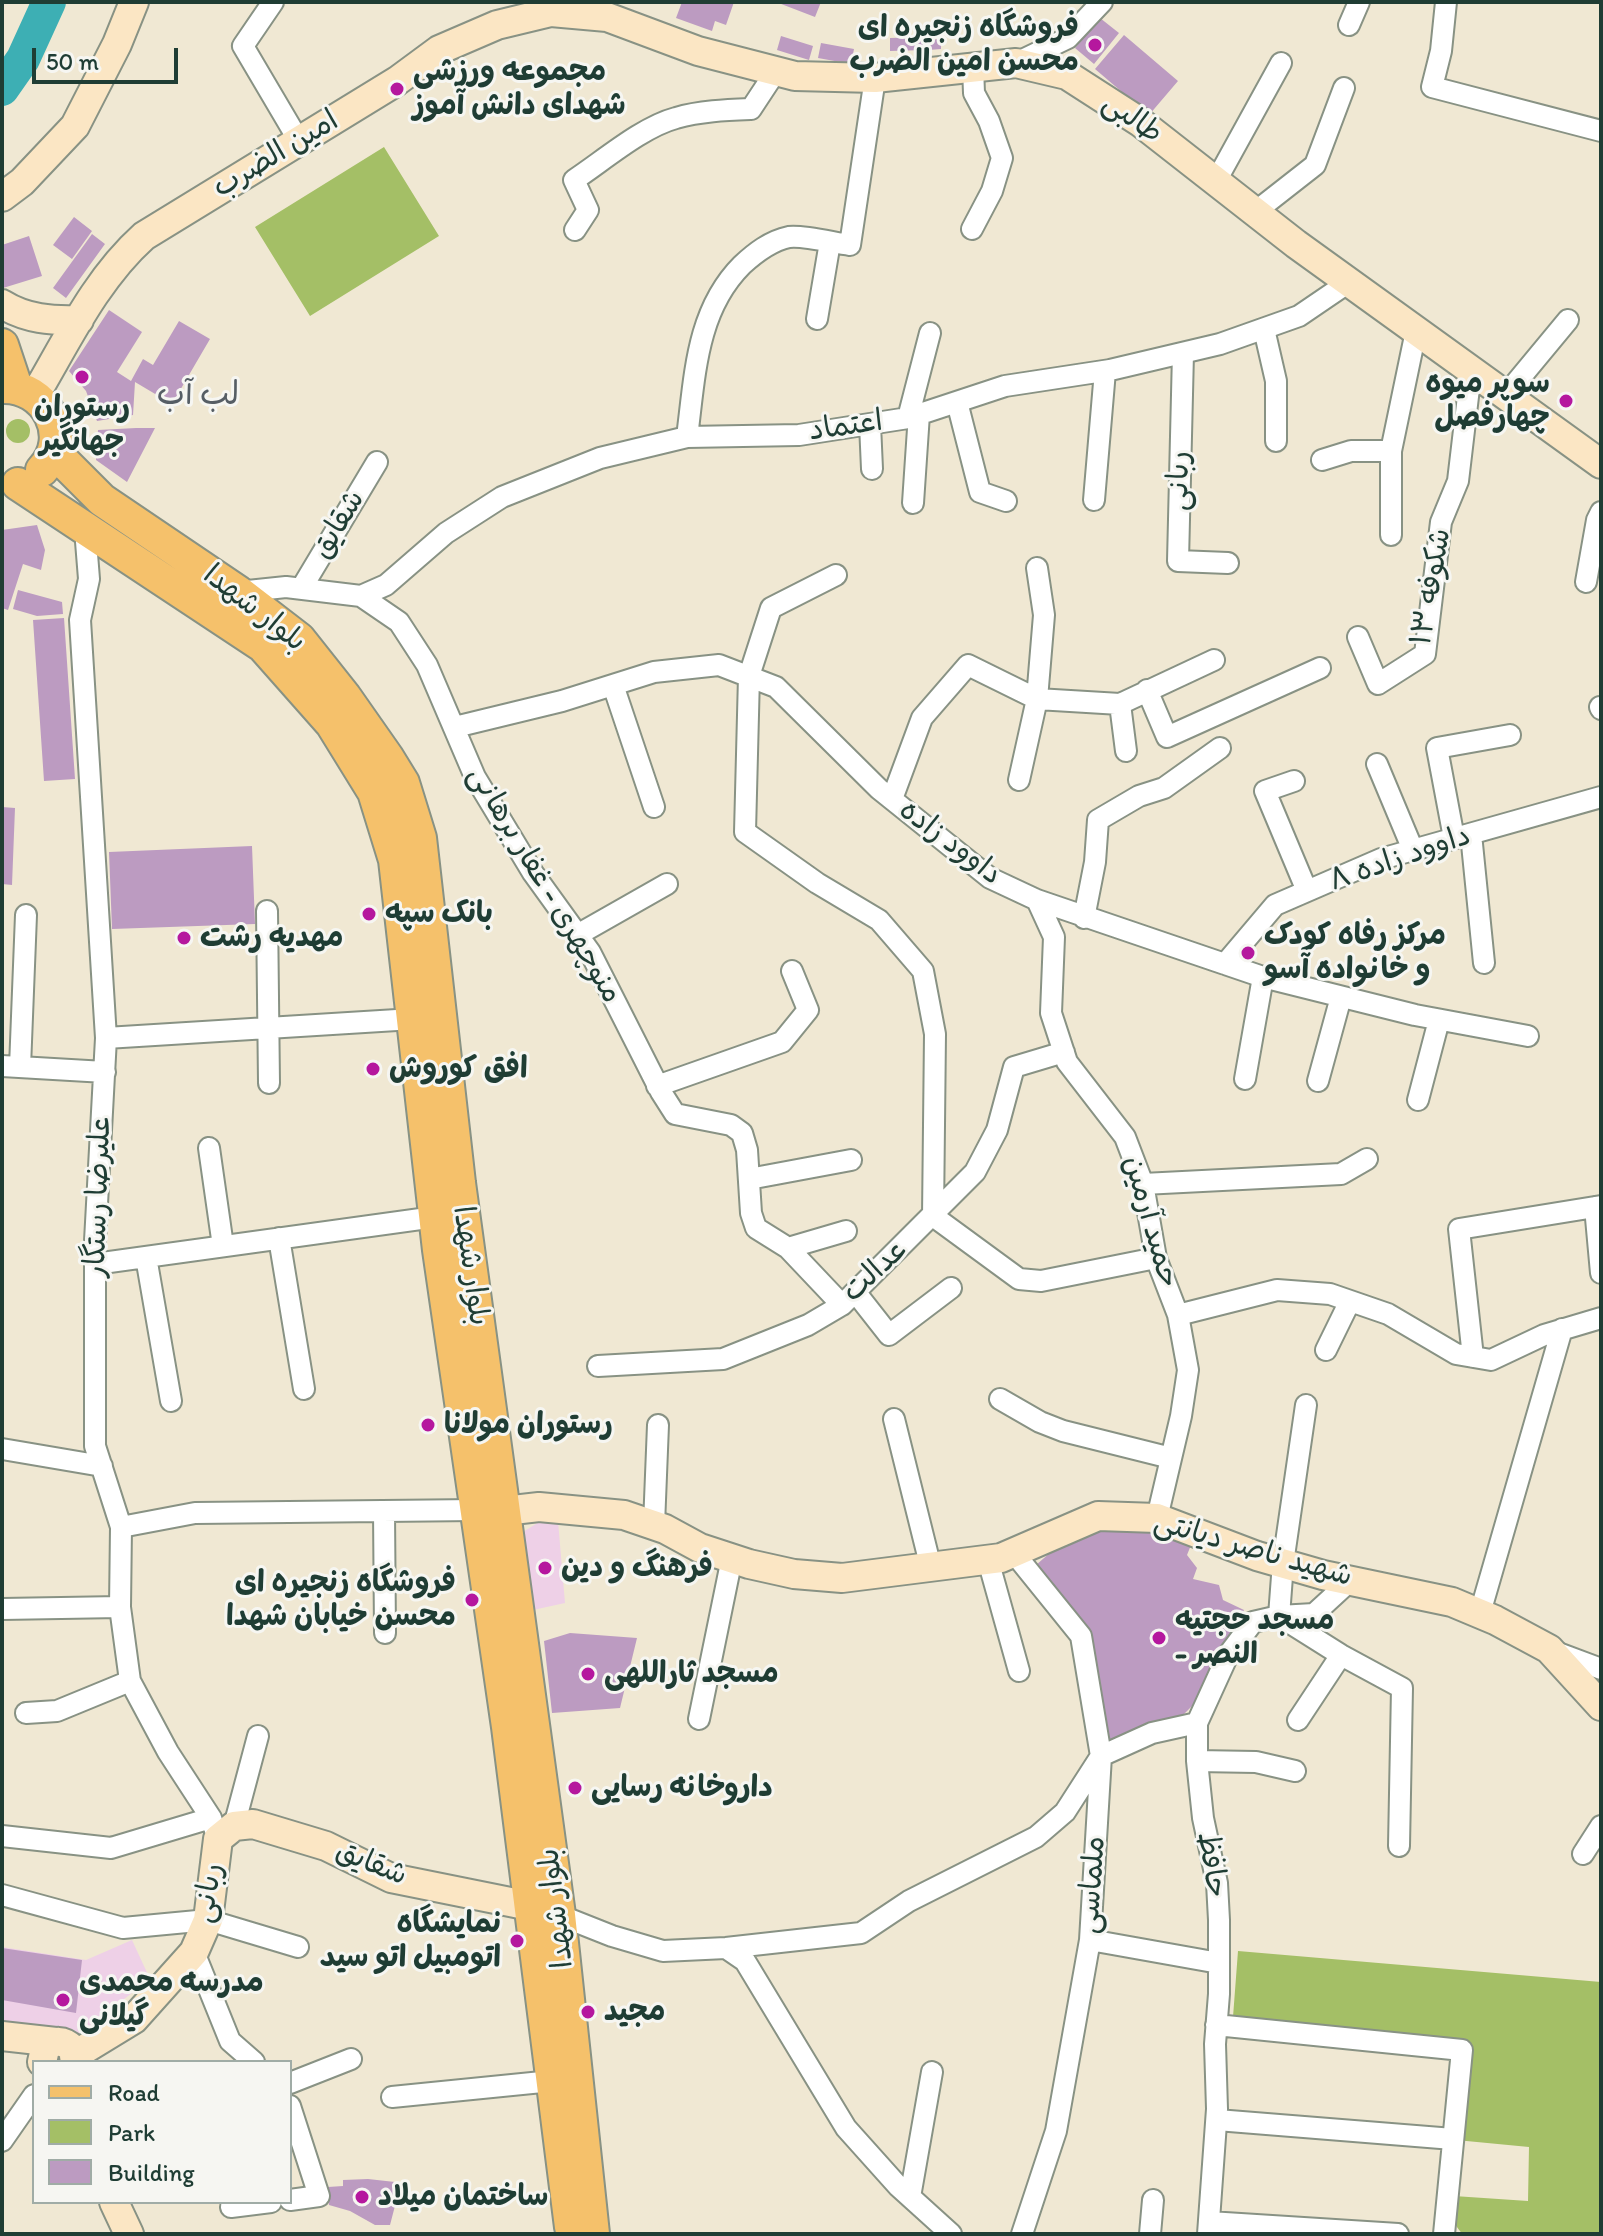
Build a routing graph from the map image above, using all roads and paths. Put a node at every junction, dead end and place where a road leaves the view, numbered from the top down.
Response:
1 (134, 2) edge
2 (273, 2) edge
3 (1102, 2) edge
4 (1359, 2) edge
5 (1446, 2) edge
6 (577, 8) edge
7 (1349, 25) dead end
8 (1016, 63) junction
9 (1281, 63) dead end
10 (973, 67) junction
11 (776, 71) junction
12 (875, 78) junction
13 (1344, 88) dead end
14 (1601, 131) edge
15 (299, 141) junction
16 (1216, 181) junction
17 (2, 197) edge
18 (1255, 212) junction
19 (972, 229) dead end
20 (575, 230) dead end
21 (840, 244) junction
22 (1349, 282) junction
23 (2, 304) edge
24 (817, 319) dead end
25 (79, 320) junction
26 (1568, 320) dead end
27 (1264, 329) junction
28 (1416, 331) junction
29 (930, 333) dead end
30 (2, 345) edge
31 (1183, 353) junction
32 (1105, 371) junction
33 (1471, 371) junction
34 (18, 389) edge
35 (1505, 396) junction
36 (957, 402) junction
37 (913, 416) junction
38 (870, 424) junction
39 (687, 437) junction
40 (1276, 441) dead end
41 (1391, 451) junction
42 (54, 452) junction
43 (1322, 460) dead end
44 (377, 462) dead end
45 (1601, 464) edge
46 (872, 469) dead end
47 (10, 484) edge
48 (1094, 500) dead end
49 (1006, 501) dead end
50 (913, 503) dead end
51 (1601, 512) edge
52 (85, 529) junction
53 (1391, 535) dead end
54 (119, 551) junction
55 (1228, 563) dead end
56 (1037, 568) dead end
57 (836, 575) dead end
58 (89, 579) junction
59 (1586, 582) dead end
60 (301, 589) junction
61 (238, 592) junction
62 (361, 596) junction
63 (1358, 637) dead end
64 (1214, 660) dead end
65 (1320, 668) dead end
66 (749, 676) junction
67 (613, 685) junction
68 (1147, 690) junction
69 (1037, 699) junction
70 (1120, 704) junction
71 (455, 727) junction
72 (1510, 735) dead end
73 (1220, 748) dead end
74 (1126, 751) dead end
75 (1377, 764) dead end
76 (1019, 780) dead end
77 (1294, 781) dead end
78 (1601, 797) edge
79 (892, 799) junction
80 (654, 807) dead end
81 (1463, 836) junction
82 (1413, 850) junction
83 (667, 884) dead end
84 (1307, 891) junction
85 (1037, 900) junction
86 (267, 911) dead end
87 (26, 915) dead end
88 (1084, 918) junction
89 (579, 934) junction
90 (1484, 963) dead end
91 (1225, 964) junction
92 (792, 971) dead end
93 (1263, 977) junction
94 (1341, 997) junction
95 (427, 1017) junction
96 (1439, 1020) junction
97 (268, 1027) junction
98 (1528, 1036) dead end
99 (106, 1038) junction
100 (1064, 1052) junction
101 (11, 1067) edge
102 (105, 1072) junction
103 (1245, 1079) dead end
104 (1318, 1081) dead end
105 (269, 1083) dead end
106 (657, 1086) junction
107 (1418, 1100) dead end
108 (209, 1148) dead end
109 (1367, 1159) dead end
110 (851, 1160) dead end
111 (749, 1179) junction
112 (1143, 1184) junction
113 (1598, 1206) edge
114 (933, 1216) junction
115 (435, 1217) junction
116 (846, 1231) dead end
117 (279, 1238) junction
118 (223, 1246) junction
119 (788, 1248) junction
120 (146, 1257) junction
121 (1156, 1258) junction
122 (95, 1264) junction
123 (1601, 1273) edge
124 (951, 1288) dead end
125 (849, 1299) junction
126 (1350, 1301) junction
127 (1178, 1315) junction
128 (1601, 1318) edge
129 (1562, 1329) junction
130 (1326, 1350) dead end
131 (1473, 1357) junction
132 (598, 1366) dead end
133 (304, 1389) dead end
134 (1000, 1399) dead end
135 (171, 1401) dead end
136 (1306, 1405) dead end
137 (894, 1419) dead end
138 (658, 1425) dead end
139 (2, 1449) edge
140 (1171, 1458) junction
141 (102, 1466) junction
142 (490, 1510) junction
143 (384, 1511) junction
144 (1157, 1518) junction
145 (654, 1525) junction
146 (121, 1527) junction
147 (1001, 1556) junction
148 (732, 1558) junction
149 (1283, 1563) junction
150 (931, 1568) junction
151 (1351, 1580) junction
152 (120, 1607) junction
153 (2, 1609) edge
154 (1480, 1613) junction
155 (1279, 1616) junction
156 (385, 1633) dead end
157 (1549, 1649) junction
158 (1341, 1655) junction
159 (1601, 1669) edge
160 (1019, 1671) dead end
161 (130, 1681) junction
162 (1601, 1706) edge
163 (26, 1713) dead end
164 (699, 1719) dead end
165 (1298, 1720) dead end
166 (1197, 1723) junction
167 (258, 1736) dead end
168 (1101, 1756) junction
169 (1197, 1761) junction
170 (1295, 1771) dead end
171 (1601, 1826) edge
172 (221, 1828) junction
173 (2, 1836) edge
174 (1399, 1846) dead end
175 (1583, 1854) dead end
176 (2, 1895) edge
177 (544, 1911) junction
178 (208, 1920) junction
179 (1090, 1940) junction
180 (298, 1947) dead end
181 (726, 1948) junction
182 (194, 1952) junction
183 (1219, 1963) junction
184 (1216, 2025) junction
185 (2, 2039) edge
186 (62, 2053) edge
187 (351, 2059) dead end
188 (32, 2060) edge
189 (252, 2060) edge
190 (932, 2072) dead end
191 (552, 2081) junction
192 (292, 2082) edge
193 (392, 2097) dead end
194 (32, 2098) edge
195 (292, 2112) edge
196 (1217, 2120) junction
197 (1453, 2139) junction
198 (2, 2141) edge
199 (910, 2197) junction
200 (292, 2200) edge
201 (1153, 2200) dead end
202 (115, 2204) edge
203 (255, 2204) edge
204 (231, 2207) dead end
205 (1209, 2228) edge
206 (129, 2234) edge
207 (572, 2234) edge
208 (593, 2234) edge
209 (951, 2234) edge
210 (1022, 2234) edge
211 (1150, 2234) edge
212 (1398, 2234) edge
213 (1444, 2234) edge

1 - 17 main road
2 - 15 street
3 - 8 street
4 - 7 street
5 - 14 street
6 - 11 main road, طالبی
6 - 15 main road, امین الضرب
8 - 10 main road, طالبی
8 - 16 main road, طالبی
9 - 16 street
10 - 12 main road, طالبی
10 - 19 street
11 - 12 main road, طالبی
11 - 20 street
12 - 21 street
13 - 18 street
15 - 25 main road, امین الضرب
16 - 18 main road, طالبی
18 - 22 main road, طالبی
21 - 24 street
21 - 39 street
22 - 27 street, اعتماد
22 - 28 main road, طالبی
23 - 25 main road
25 - 34 main road, امین الضرب
26 - 35 street
27 - 31 street, اعتماد
27 - 40 street
28 - 33 main road, طالبی
28 - 41 street
29 - 37 street
30 - 34 main road
31 - 32 street, اعتماد
31 - 55 street, ربانی
32 - 36 street, اعتماد
32 - 48 street
33 - 35 main road, طالبی
33 - 63 street, شکوفه ۱۳
34 - 42 main road
35 - 45 main road, طالبی
36 - 37 street, اعتماد
36 - 49 street
37 - 38 street, اعتماد
37 - 50 street
38 - 39 street, اعتماد
38 - 46 street
39 - 62 street, اعتماد
41 - 43 street
41 - 53 street
42 - 47 main road
42 - 61 main road, بلوار شهدا
44 - 60 street, شقایق
47 - 52 main road, بلوار شهدا
51 - 59 street
52 - 54 main road, بلوار شهدا
52 - 58 street, علیرضا رستگار
54 - 58 street
54 - 95 main road, بلوار شهدا
56 - 69 street
57 - 66 street
58 - 99 street, علیرضا رستگار
60 - 61 street
60 - 62 street
61 - 95 main road, بلوار شهدا
62 - 71 street, منوچهری - غفار برهانی
64 - 68 street
65 - 68 street
66 - 67 street, داوود زاده
66 - 79 street, داوود زاده
66 - 114 street
67 - 71 street, داوود زاده
67 - 80 street
68 - 70 street
69 - 70 street
69 - 76 street
69 - 79 street
70 - 74 street
71 - 89 street, منوچهری - غفار برهانی
72 - 81 street
73 - 88 street
75 - 82 street
77 - 84 street
78 - 81 street, داوود زاده ۸
79 - 85 street, داوود زاده
81 - 82 street, داوود زاده ۸
81 - 90 street
82 - 84 street, داوود زاده ۸
83 - 89 street
84 - 91 street, داوود زاده ۸
85 - 88 street, داوود زاده
85 - 100 street, حمید آرمین
86 - 97 street
87 - 101 street
88 - 91 street, داوود زاده
89 - 106 street, منوچهری - غفار برهانی
91 - 93 street, داوود زاده
92 - 106 street
93 - 94 street, داوود زاده
93 - 103 street
94 - 96 street, داوود زاده
94 - 104 street
95 - 97 street
95 - 115 main road, بلوار شهدا
95 - 142 main road, بلوار شهدا
96 - 98 street, داوود زاده
96 - 107 street
97 - 99 street
97 - 105 street
99 - 102 street, علیرضا رستگار
100 - 112 street, حمید آرمین
100 - 114 street, عدالت
101 - 102 street
102 - 122 street, علیرضا رستگار
106 - 111 street, منوچهری - غفار برهانی
108 - 118 street
109 - 112 street
110 - 111 street
111 - 119 street, منوچهری - غفار برهانی
112 - 121 street, حمید آرمین
113 - 123 street
113 - 131 street
114 - 121 street
114 - 125 street, عدالت
115 - 117 street
115 - 142 main road, بلوار شهدا
116 - 119 street
117 - 118 street
117 - 133 street
118 - 120 street
119 - 125 street, منوچهری - غفار برهانی
120 - 122 street
120 - 135 street
121 - 127 street, حمید آرمین
122 - 141 street, علیرضا رستگار
124 - 125 street, منوچهری - غفار برهانی
125 - 132 street, عدالت
126 - 127 street
126 - 130 street
126 - 131 street
127 - 140 street, حمید آرمین
128 - 129 street
129 - 131 street
129 - 154 street
134 - 140 street
136 - 149 street
137 - 150 street
138 - 145 street
139 - 141 street
140 - 144 street, حمید آرمین
141 - 146 street, علیرضا رستگار
142 - 143 street
142 - 145 main road, شهید ناصر دیانتی
142 - 177 main road, بلوار شهدا
143 - 146 street
143 - 156 street
144 - 147 main road, شهید ناصر دیانتی
144 - 149 main road, شهید ناصر دیانتی
145 - 148 main road, شهید ناصر دیانتی
146 - 152 street, علیرضا رستگار
147 - 150 main road, شهید ناصر دیانتی
147 - 160 street
147 - 168 street, ملماسی
148 - 150 main road, شهید ناصر دیانتی
148 - 164 street
149 - 151 main road, شهید ناصر دیانتی
149 - 155 street
151 - 154 main road, شهید ناصر دیانتی
151 - 155 street, حافظ
152 - 153 street
152 - 161 street, علیرضا رستگار
154 - 157 main road, شهید ناصر دیانتی
155 - 158 street
155 - 166 street, حافظ
157 - 159 street
157 - 162 main road, شهید ناصر دیانتی
158 - 165 street
158 - 174 street
161 - 163 street
161 - 172 street, علیرضا رستگار
166 - 168 street
166 - 169 street, حافظ
167 - 172 street
168 - 179 street, ملماسی
168 - 181 street
169 - 170 street
169 - 183 street, حافظ
171 - 175 street
172 - 173 street
172 - 177 main road, شقایق
172 - 178 main road, ربانی
176 - 178 street
177 - 181 street
177 - 191 main road, بلوار شهدا
177 - 208 main road, بلوار شهدا
178 - 180 street
178 - 182 main road, ربانی
179 - 183 street
179 - 210 street, ملماسی
181 - 199 street
182 - 186 main road, ربانی
182 - 189 street
183 - 184 street, حافظ
184 - 196 street, حافظ
184 - 197 street
185 - 186 main road
185 - 188 main road
187 - 192 street
190 - 199 street
191 - 193 street
191 - 207 main road, بلوار شهدا
194 - 198 street
195 - 200 street
196 - 197 street
196 - 205 street, حافظ
197 - 213 street
199 - 209 street
201 - 211 street
202 - 206 main road
203 - 204 street
205 - 212 street

